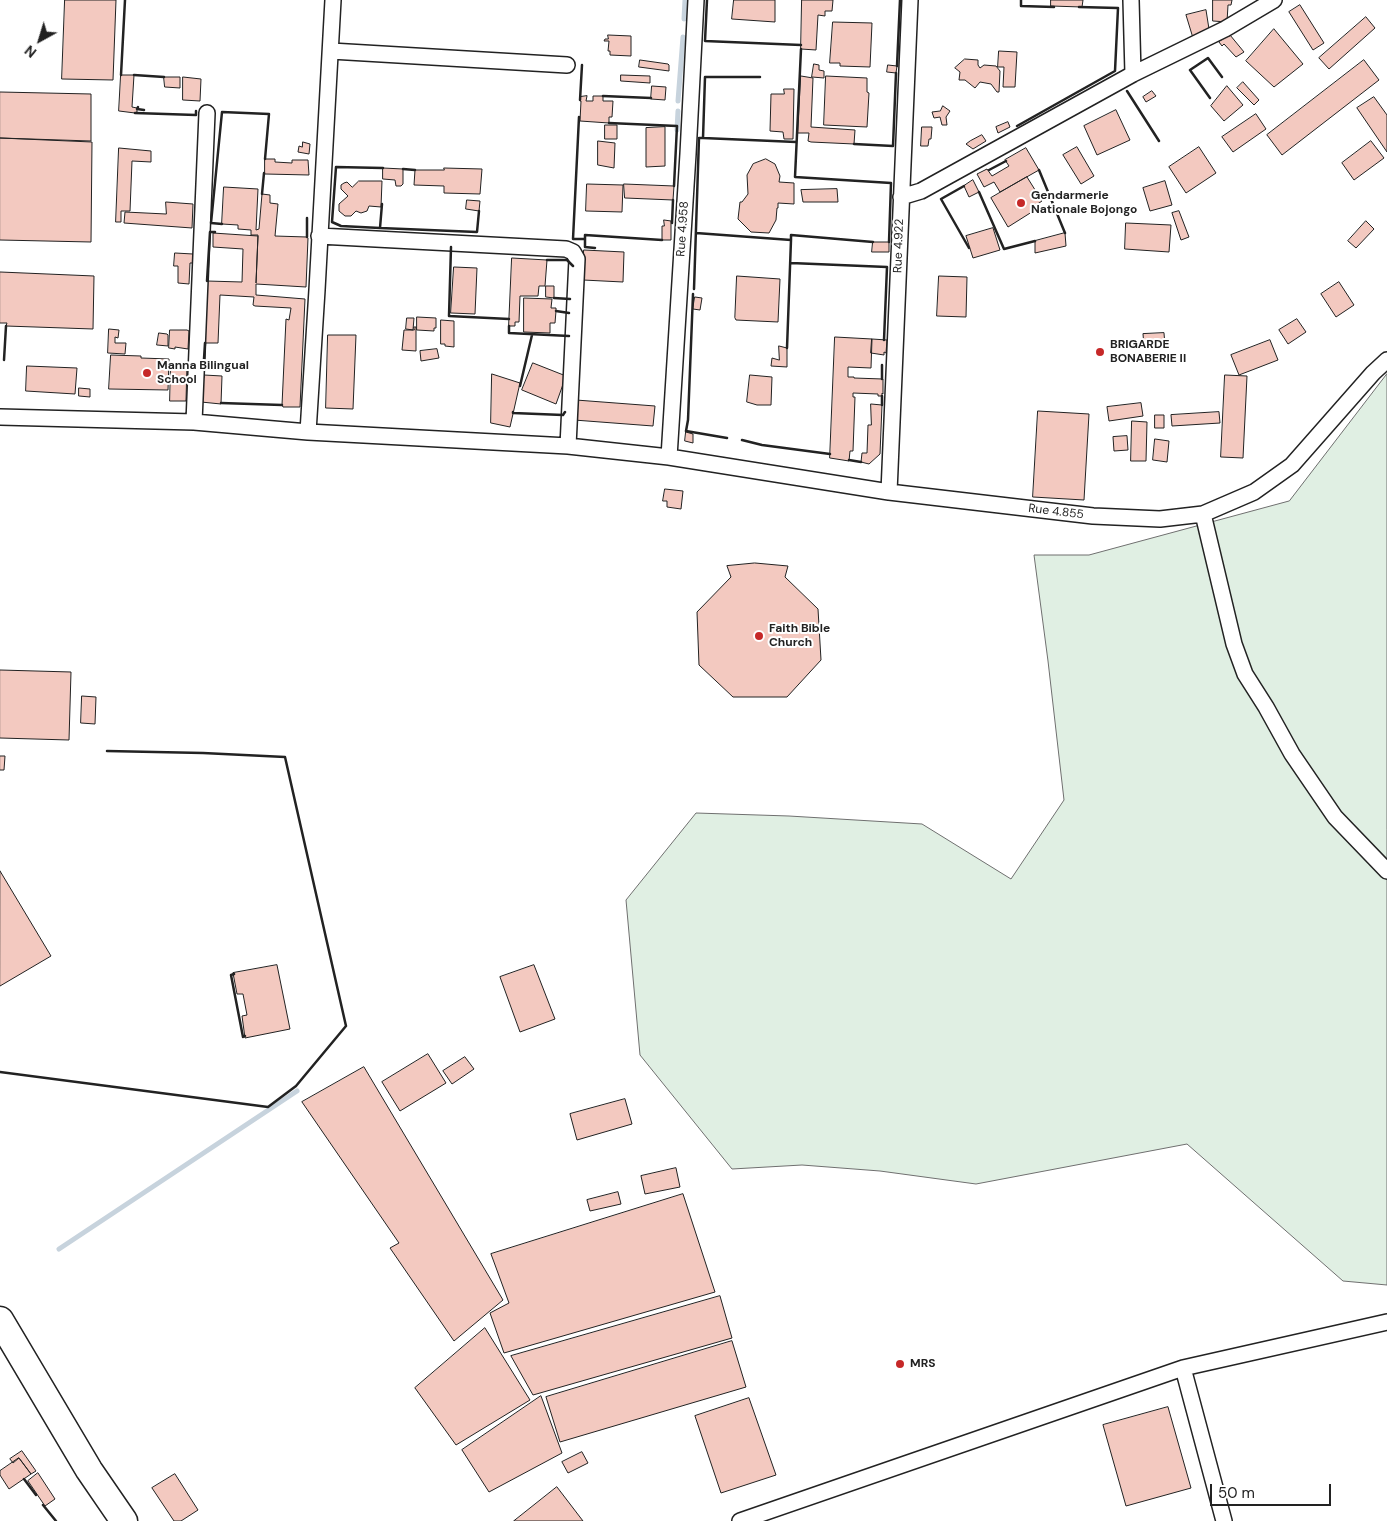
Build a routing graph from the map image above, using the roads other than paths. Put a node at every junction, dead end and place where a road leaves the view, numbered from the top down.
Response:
1 (333, 0) edge
2 (696, 0) edge
3 (910, 0) edge
4 (1131, 0) edge
5 (1274, 0) edge
6 (331, 51) junction
7 (567, 65) dead end
8 (1133, 74) junction
9 (207, 113) dead end
10 (901, 197) junction
11 (319, 236) junction
12 (1387, 360) edge
13 (0, 417) edge
14 (194, 422) junction
15 (308, 432) junction
16 (568, 446) junction
17 (669, 457) junction
18 (889, 492) junction
19 (1203, 514) junction
20 (1387, 871) edge
21 (0, 1320) edge
22 (1387, 1322) edge
23 (1183, 1368) junction
24 (124, 1521) edge
25 (740, 1521) edge
26 (1224, 1521) edge

1 - 6 street
2 - 17 street, Rue 4.958
3 - 10 street, Rue 4.922
4 - 8 street
5 - 8 street
6 - 7 street
6 - 11 street
8 - 10 street
9 - 14 street
10 - 18 street, Rue 4.922
11 - 15 street
11 - 16 street
12 - 19 street, Rue 4.855
13 - 14 street, Rue 4.855
14 - 15 street, Rue 4.855
15 - 16 street, Rue 4.855
16 - 17 street, Rue 4.855
17 - 18 street, Rue 4.855
18 - 19 street, Rue 4.855
19 - 20 street
21 - 24 highway
22 - 23 street
23 - 25 street
23 - 26 street

